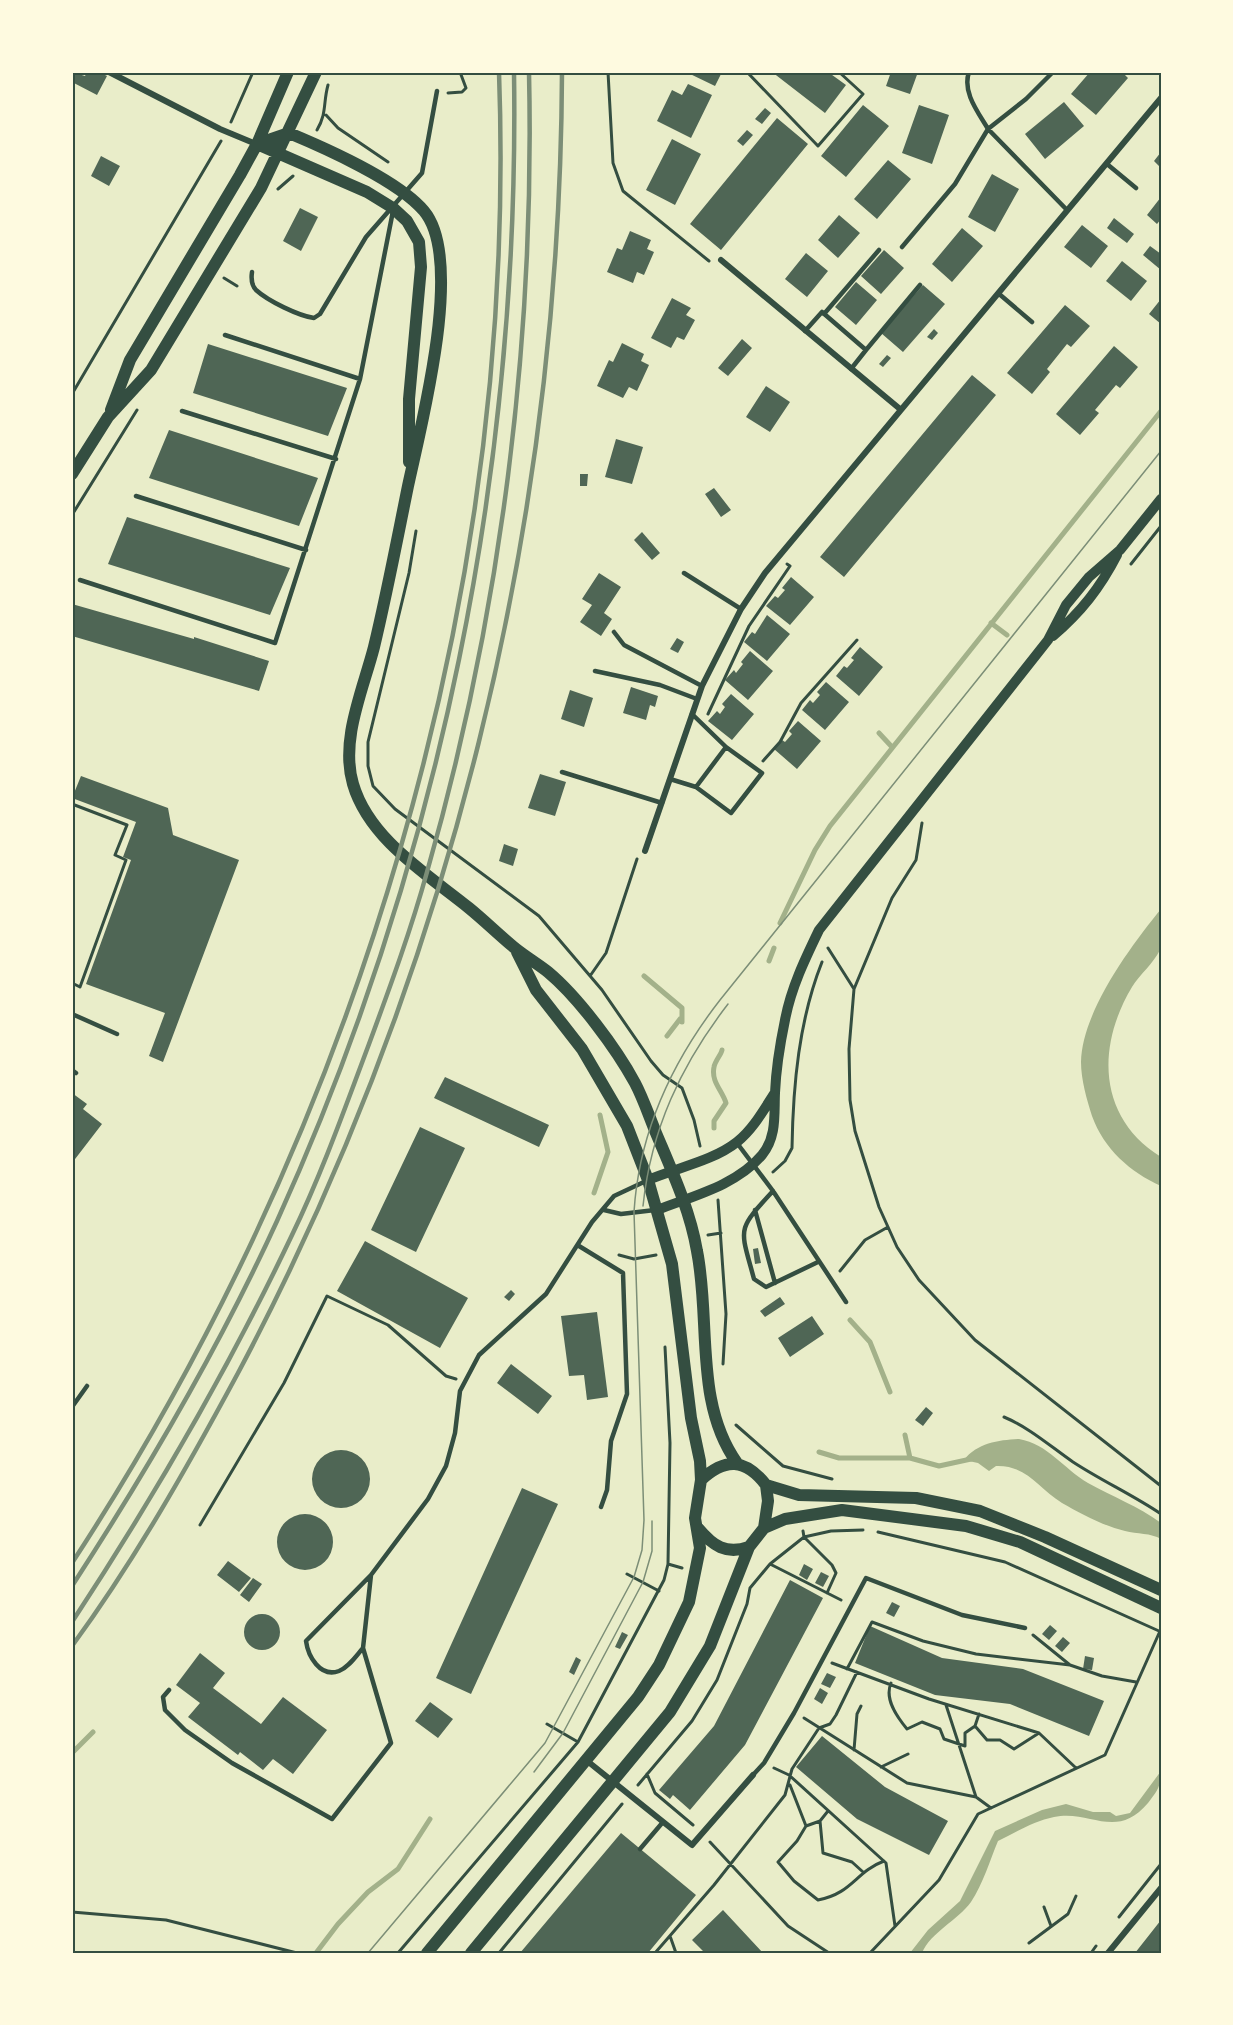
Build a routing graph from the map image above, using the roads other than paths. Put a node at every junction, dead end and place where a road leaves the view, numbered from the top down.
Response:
1 (110, 72) edge
2 (288, 72) edge
3 (316, 72) edge
4 (969, 72) edge
5 (1053, 72) edge
6 (437, 92) road end
7 (1161, 98) edge
8 (988, 129) junction
9 (289, 133) junction
10 (257, 144) junction
11 (279, 153) junction
12 (1107, 164) junction
13 (1136, 188) dead end
14 (406, 195) junction
15 (393, 208) junction
16 (1067, 210) junction
17 (902, 247) dead end
18 (879, 250) dead end
19 (721, 261) dead end
20 (252, 272) dead end
21 (920, 285) dead end
22 (998, 293) junction
23 (824, 314) junction
24 (1032, 322) dead end
25 (805, 331) junction
26 (225, 335) dead end
27 (866, 350) junction
28 (851, 369) junction
29 (360, 379) junction
30 (900, 409) junction
31 (182, 411) dead end
32 (108, 417) junction
33 (336, 459) junction
34 (72, 474) edge
35 (409, 484) junction
36 (136, 496) dead end
37 (1161, 499) edge
38 (306, 550) junction
39 (684, 573) dead end
40 (80, 580) dead end
41 (741, 609) junction
42 (614, 632) dead end
43 (595, 671) dead end
44 (702, 686) junction
45 (697, 699) junction
46 (692, 714) junction
47 (726, 747) junction
48 (561, 772) dead end
49 (670, 778) junction
50 (696, 787) junction
51 (662, 803) junction
52 (645, 851) road end
53 (515, 949) junction
54 (72, 1014) edge
55 (117, 1034) dead end
56 (774, 1094) junction
57 (736, 1142) junction
58 (753, 1164) junction
59 (672, 1170) junction
60 (648, 1180) junction
61 (773, 1191) junction
62 (683, 1200) junction
63 (604, 1210) junction
64 (657, 1210) junction
65 (755, 1210) junction
66 (579, 1246) junction
67 (818, 1262) junction
68 (775, 1283) junction
69 (846, 1302) dead end
70 (87, 1386) dead end
71 (72, 1407) edge
72 (737, 1464) junction
73 (701, 1480) junction
74 (766, 1485) junction
75 (601, 1507) dead end
76 (698, 1528) junction
77 (764, 1528) junction
78 (749, 1547) junction
79 (371, 1575) junction
80 (1161, 1590) edge
81 (1161, 1608) edge
82 (1025, 1628) road end
83 (363, 1648) junction
84 (169, 1690) dead end
85 (586, 1760) junction
86 (753, 1775) joint
87 (612, 1781) junction
88 (663, 1822) junction
89 (640, 1849) dead end
90 (1161, 1888) edge
91 (427, 1953) edge
92 (471, 1953) edge
93 (1108, 1953) edge

1 - 10 street
2 - 10 main road
3 - 9 main road
4 - 8 lane
5 - 8 lane
6 - 14 lane
7 - 12 street
8 - 16 lane
8 - 17 lane
9 - 10 main road
9 - 11 main road
9 - 14 main road
10 - 11 main road
10 - 32 main road
11 - 15 main road
11 - 32 main road
12 - 13 lane
12 - 16 street
14 - 15 lane
14 - 35 main road
15 - 20 lane
15 - 29 lane
15 - 35 main road
16 - 22 street
18 - 23 lane
19 - 25 street
21 - 27 lane
22 - 24 lane
22 - 30 street
23 - 25 lane
23 - 27 lane
25 - 28 street
26 - 29 lane
27 - 28 lane
28 - 30 street
29 - 33 lane
30 - 41 street
31 - 33 lane
32 - 34 main road
33 - 38 lane
35 - 53 main road
36 - 38 lane
37 - 56 street
38 - 40 lane
39 - 41 lane
41 - 44 street
42 - 44 lane
43 - 45 lane
44 - 45 street
45 - 46 street
46 - 47 lane
46 - 49 street
47 - 50 lane
47 - 50 lane
48 - 51 lane
49 - 50 lane
49 - 51 street
51 - 52 street
53 - 59 main road
53 - 60 main road
54 - 55 lane
56 - 57 street
56 - 58 street
57 - 58 lane
57 - 59 street
58 - 61 lane
58 - 62 street
59 - 60 street
59 - 62 main road
60 - 63 lane
60 - 64 main road
61 - 65 lane
61 - 67 lane
62 - 64 street
62 - 72 main road
63 - 64 lane
63 - 66 lane
64 - 73 main road
65 - 68 lane
65 - 68 lane
66 - 75 lane
66 - 79 lane
67 - 68 lane
67 - 69 lane
70 - 71 lane
72 - 73 main road
72 - 74 main road
73 - 76 main road
74 - 77 main road
74 - 80 main road
76 - 78 main road
76 - 85 main road
77 - 78 main road
77 - 81 main road
78 - 87 main road
79 - 83 lane
79 - 83 lane
82 - 86 lane
83 - 84 lane
85 - 87 street
85 - 91 main road
86 - 88 street
87 - 88 street
87 - 92 main road
88 - 89 lane
90 - 93 street

